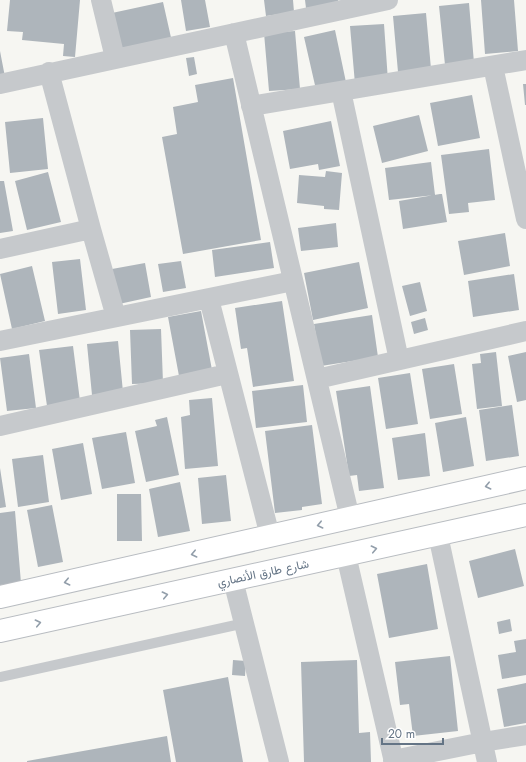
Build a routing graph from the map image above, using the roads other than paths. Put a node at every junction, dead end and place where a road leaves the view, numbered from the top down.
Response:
1 (101, 0) edge
2 (388, 0) edge
3 (234, 33) junction
4 (115, 58) junction
5 (526, 60) edge
6 (493, 66) junction
7 (49, 72) junction
8 (0, 84) edge
9 (341, 91) junction
10 (251, 106) junction
11 (526, 219) edge
12 (91, 229) junction
13 (0, 249) edge
14 (294, 281) junction
15 (209, 299) junction
16 (116, 317) junction
17 (526, 331) edge
18 (0, 341) edge
19 (399, 360) junction
20 (227, 374) junction
21 (317, 379) junction
22 (0, 426) edge
23 (526, 478) edge
24 (526, 515) edge
25 (350, 518) junction
26 (438, 535) junction
27 (270, 536) junction
28 (346, 555) junction
29 (233, 580) junction
30 (0, 598) edge
31 (245, 623) junction
32 (0, 631) edge
33 (0, 677) edge
34 (526, 735) edge
35 (483, 742) junction
36 (393, 761) edge
37 (278, 762) edge
38 (487, 762) edge

1 - 4 street
2 - 3 street
3 - 4 street
3 - 10 street
4 - 7 street
5 - 6 street
6 - 9 street
6 - 11 street
7 - 8 street
7 - 12 street
9 - 10 street
9 - 19 street
10 - 14 street
12 - 13 street
12 - 16 street
14 - 15 street
14 - 21 street
15 - 16 street
15 - 20 street
16 - 18 street
17 - 19 street
19 - 21 street
20 - 22 street
20 - 27 street
21 - 25 street
23 -> 25 street
24 - 26 street, شارع طارق الأنصاري
25 -> 27 street
28 -> 26 street, شارع طارق الأنصاري
26 - 35 street
27 -> 30 street
28 - 29 street, شارع طارق الأنصاري
28 - 36 street
29 - 31 street
32 -> 29 street, شارع طارق الأنصاري
31 - 33 lane
31 - 37 street
34 - 35 street
35 - 36 street
35 - 38 street

